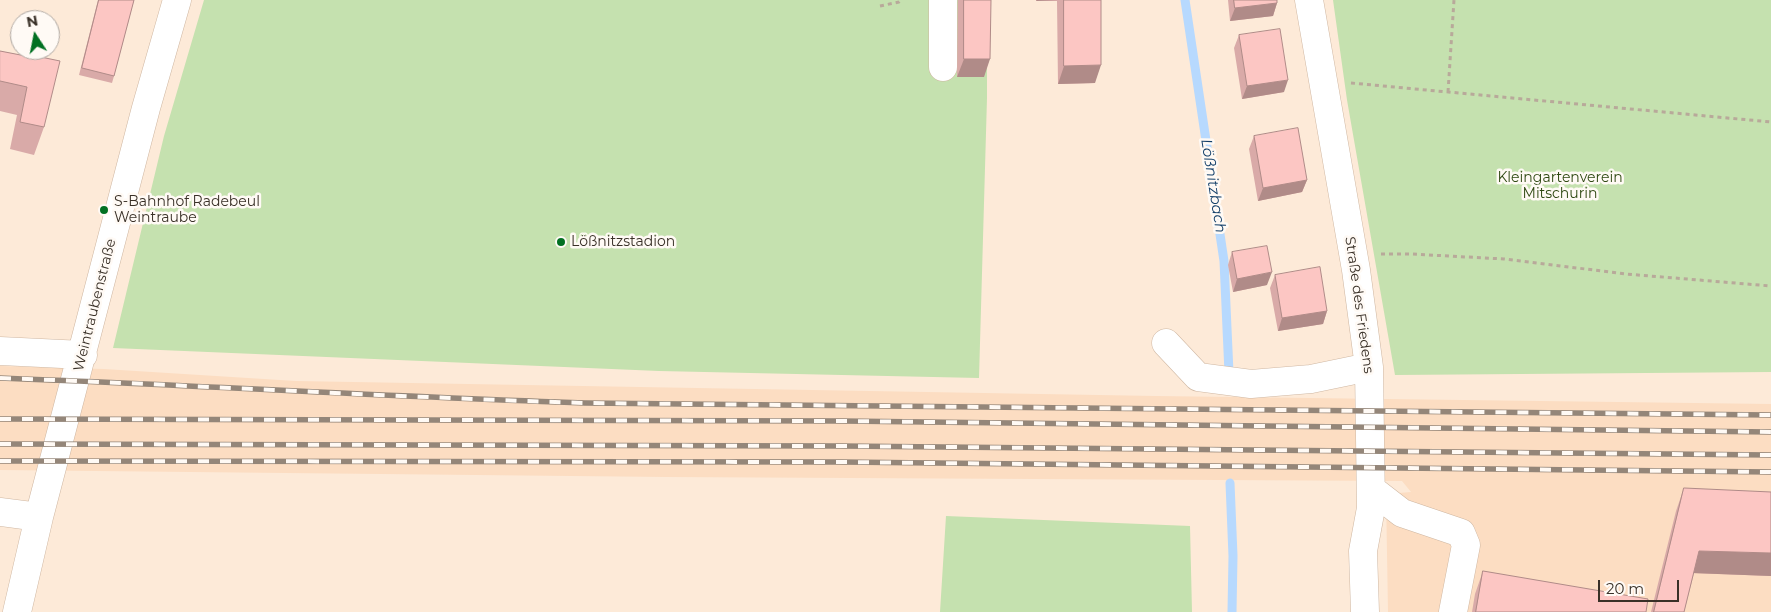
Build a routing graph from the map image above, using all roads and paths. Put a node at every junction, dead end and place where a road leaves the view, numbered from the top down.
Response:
1 (177, 0) edge
2 (901, 0) edge
3 (943, 0) edge
4 (1310, 0) edge
5 (1454, 0) edge
6 (880, 6) dead end
7 (943, 67) dead end
8 (1448, 92) junction
9 (1351, 93) dead end
10 (1771, 122) edge
11 (1377, 254) dead end
12 (1771, 286) edge
13 (1166, 343) dead end
14 (0, 351) edge
15 (82, 355) junction
16 (1369, 367) junction
17 (1370, 489) junction
18 (0, 512) edge
19 (39, 517) junction
20 (17, 612) edge
21 (1365, 612) edge
22 (1453, 612) edge

1 - 15 street, Weintraubenstraße
2 - 6 path
3 - 7 street
4 - 16 street, Straße des Friedens
5 - 8 path
8 - 9 path
8 - 10 path
11 - 12 path
13 - 16 street
14 - 15 street
15 - 19 street, Weintraubenstraße
16 - 17 street, Straße des Friedens
17 - 21 street, Straße des Friedens
17 - 22 street
18 - 19 street
19 - 20 street, Weintraubenstraße

